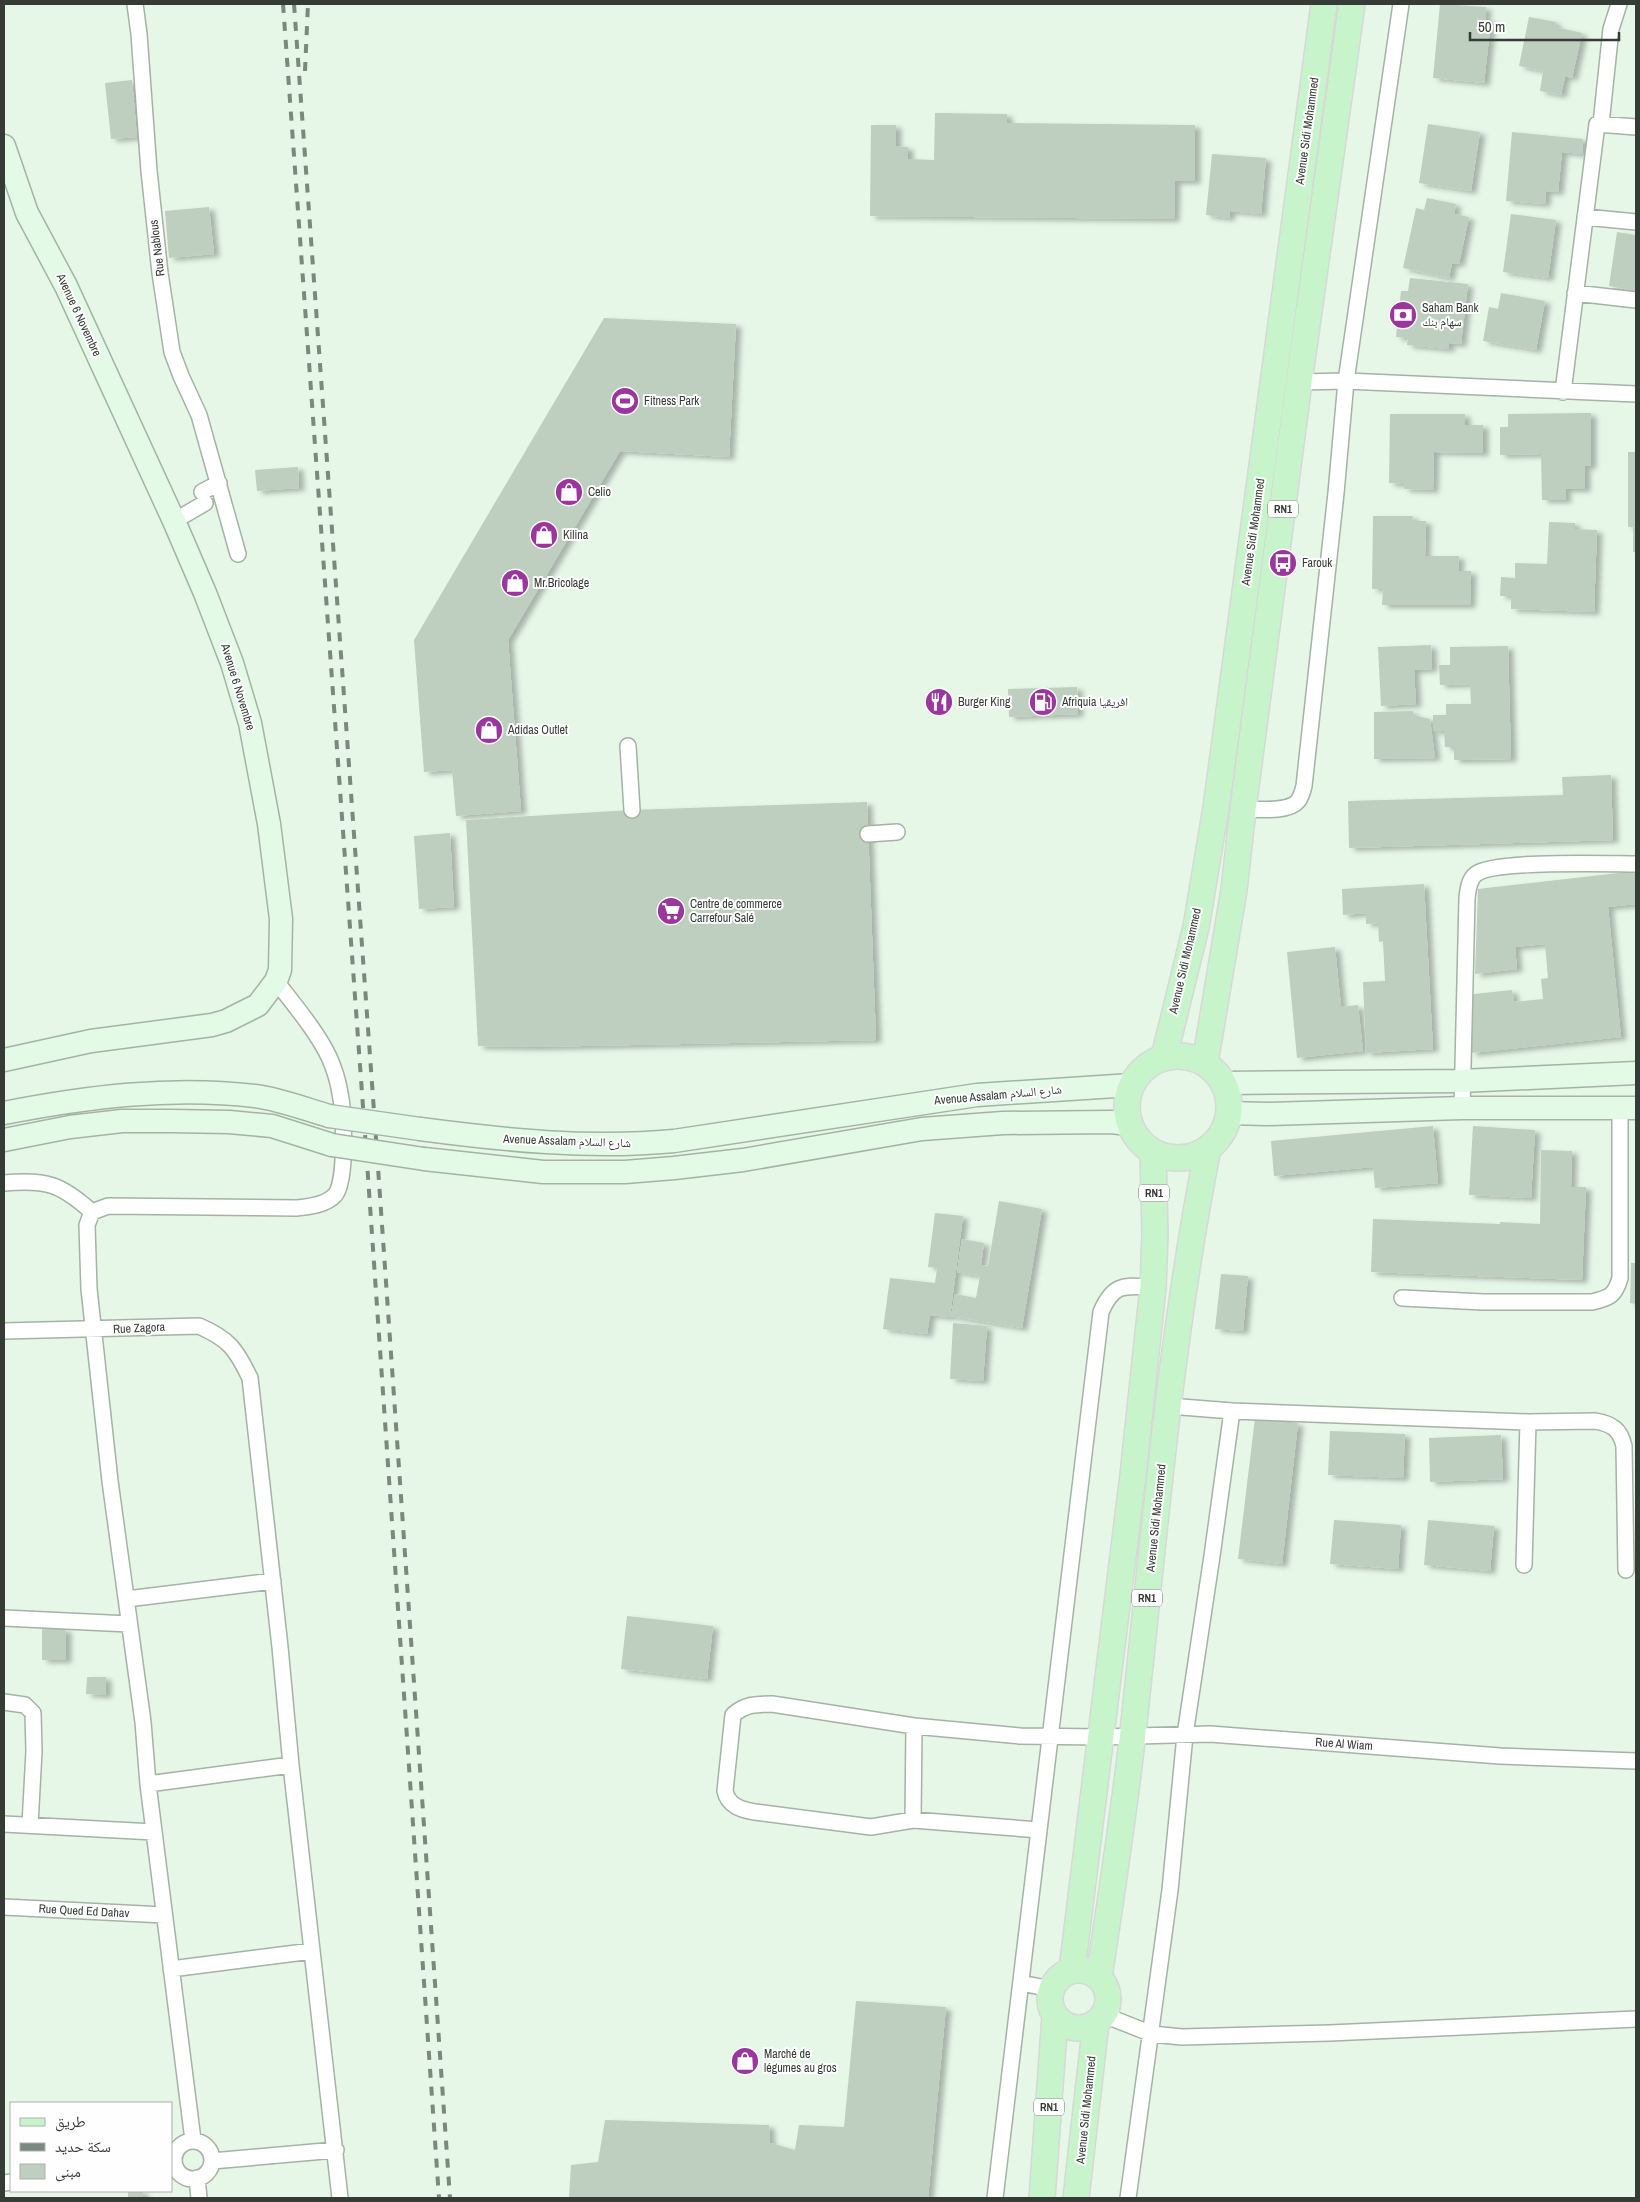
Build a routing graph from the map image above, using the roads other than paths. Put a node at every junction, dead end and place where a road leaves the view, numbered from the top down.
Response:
1 (135, 4) edge
2 (1324, 4) edge
3 (1352, 4) edge
4 (1401, 4) edge
5 (1619, 4) edge
6 (1601, 124) junction
7 (1636, 127) edge
8 (4, 146) edge
9 (4, 185) edge
10 (27, 213) junction
11 (1585, 217) junction
12 (1636, 222) edge
13 (1575, 293) junction
14 (1636, 300) edge
15 (1346, 381) junction
16 (1299, 382) junction
17 (1563, 392) junction
18 (1636, 394) edge
19 (219, 484) junction
20 (174, 521) junction
21 (238, 554) dead end
22 (628, 746) dead end
23 (1243, 809) junction
24 (632, 810) dead end
25 (897, 832) dead end
26 (868, 834) dead end
27 (1636, 864) edge
28 (276, 982) junction
29 (1164, 1057) junction
30 (4, 1060) edge
31 (1205, 1062) junction
32 (1636, 1073) edge
33 (1461, 1081) junction
34 (1224, 1083) junction
35 (1131, 1085) junction
36 (1462, 1108) junction
37 (1628, 1108) edge
38 (4, 1113) edge
39 (1229, 1113) junction
40 (1129, 1124) junction
41 (4, 1140) edge
42 (1208, 1148) junction
43 (1153, 1152) junction
44 (4, 1183) edge
45 (92, 1212) junction
46 (1153, 1287) junction
47 (1402, 1298) dead end
48 (94, 1330) junction
49 (4, 1331) edge
50 (1169, 1406) junction
51 (1232, 1411) junction
52 (1528, 1422) junction
53 (1631, 1498) edge
54 (1524, 1565) dead end
55 (1626, 1570) dead end
56 (273, 1582) junction
57 (127, 1599) junction
58 (4, 1618) edge
59 (129, 1624) junction
60 (4, 1702) edge
61 (914, 1726) junction
62 (1184, 1734) junction
63 (1132, 1735) junction
64 (1051, 1736) junction
65 (1101, 1737) junction
66 (1636, 1761) edge
67 (291, 1765) junction
68 (148, 1784) junction
69 (913, 1820) junction
70 (4, 1824) edge
71 (30, 1825) junction
72 (1039, 1830) junction
73 (154, 1832) junction
74 (4, 1907) edge
75 (164, 1915) junction
76 (312, 1951) junction
77 (170, 1969) junction
78 (1072, 1970) junction
79 (1100, 1978) junction
80 (1021, 1984) junction
81 (1051, 1989) junction
82 (1055, 2016) junction
83 (1100, 2018) junction
84 (1636, 2019) edge
85 (1152, 2034) junction
86 (192, 2140) junction
87 (336, 2150) junction
88 (212, 2160) junction
89 (172, 2163) edge
90 (197, 2178) junction
91 (199, 2198) edge
92 (340, 2198) edge
93 (995, 2198) edge
94 (1042, 2198) edge
95 (1076, 2198) edge
96 (1128, 2198) edge

1 - 19 street, Rue Nablous
2 - 29 main road, Avenue Sidi Mohammed / RN1
3 - 16 main road, Avenue Sidi Mohammed / RN1
4 - 15 street
5 - 6 street
6 - 7 street
6 - 11 street
8 - 10 street, Avenue 6 Novembre
9 - 10 street
10 - 20 street, Avenue 6 Novembre
11 - 12 street
11 - 13 street
13 - 14 street
13 - 17 street
15 - 16 street
15 - 17 street
15 - 23 street
16 - 23 main road, Avenue Sidi Mohammed / RN1
17 - 18 street
19 - 20 street
19 - 21 street, Rue Nablous
20 - 28 street, Avenue 6 Novembre
22 - 24 street
23 - 31 main road, Avenue Sidi Mohammed / RN1
25 - 26 street
27 - 33 street
28 - 30 street, Avenue 6 Novembre
28 - 45 street
29 - 31 main road
29 - 35 main road
31 - 34 main road
32 - 33 street
33 - 34 street
33 - 36 street
34 - 39 main road
35 - 38 street, Avenue Assalam شارع السلام, bridge
35 - 40 main road
36 - 37 street
36 - 39 street
37 - 47 street
39 - 42 main road
40 - 41 street, bridge
40 - 43 main road
42 - 43 main road
42 - 50 main road, Avenue Sidi Mohammed / RN1
43 - 46 main road, RN1
44 - 45 street
45 - 48 street
46 - 64 street
46 - 65 main road, RN1
48 - 49 street, Rue Zagora
48 - 56 street, Rue Zagora
48 - 57 street
50 - 51 street
50 - 63 main road, Avenue Sidi Mohammed / RN1
51 - 52 street
51 - 62 street
52 - 53 street
52 - 54 street
53 - 55 street
56 - 57 street
56 - 67 street
57 - 59 street
58 - 59 street
59 - 68 street
60 - 71 street
61 - 64 street, Rue Al Wiam
61 - 69 street
61 - 69 street, Rue Al Wiam
62 - 63 street, Rue Al Wiam
62 - 66 street, Rue Al Wiam
62 - 85 street
63 - 65 street, Rue Al Wiam
63 - 79 main road, Avenue Sidi Mohammed / RN1
64 - 65 street, Rue Al Wiam
64 - 72 street
65 - 78 main road, RN1
67 - 68 street
67 - 76 street
68 - 73 street
69 - 72 street
70 - 71 street
71 - 73 street
72 - 80 street
73 - 75 street
74 - 75 street, Rue Qued Ed Dahav
75 - 77 street
76 - 77 street
76 - 87 street
77 - 86 street
78 - 79 main road
78 - 81 main road
79 - 83 main road, RN1
80 - 81 street
80 - 93 street
81 - 82 main road, RN1
82 - 83 main road
82 - 94 main road, RN1
83 - 85 street
83 - 95 main road, Avenue Sidi Mohammed / RN1
84 - 85 street
85 - 96 street
86 - 88 street
86 - 89 street
87 - 88 street
87 - 92 street
88 - 90 street
89 - 90 street
90 - 91 street

